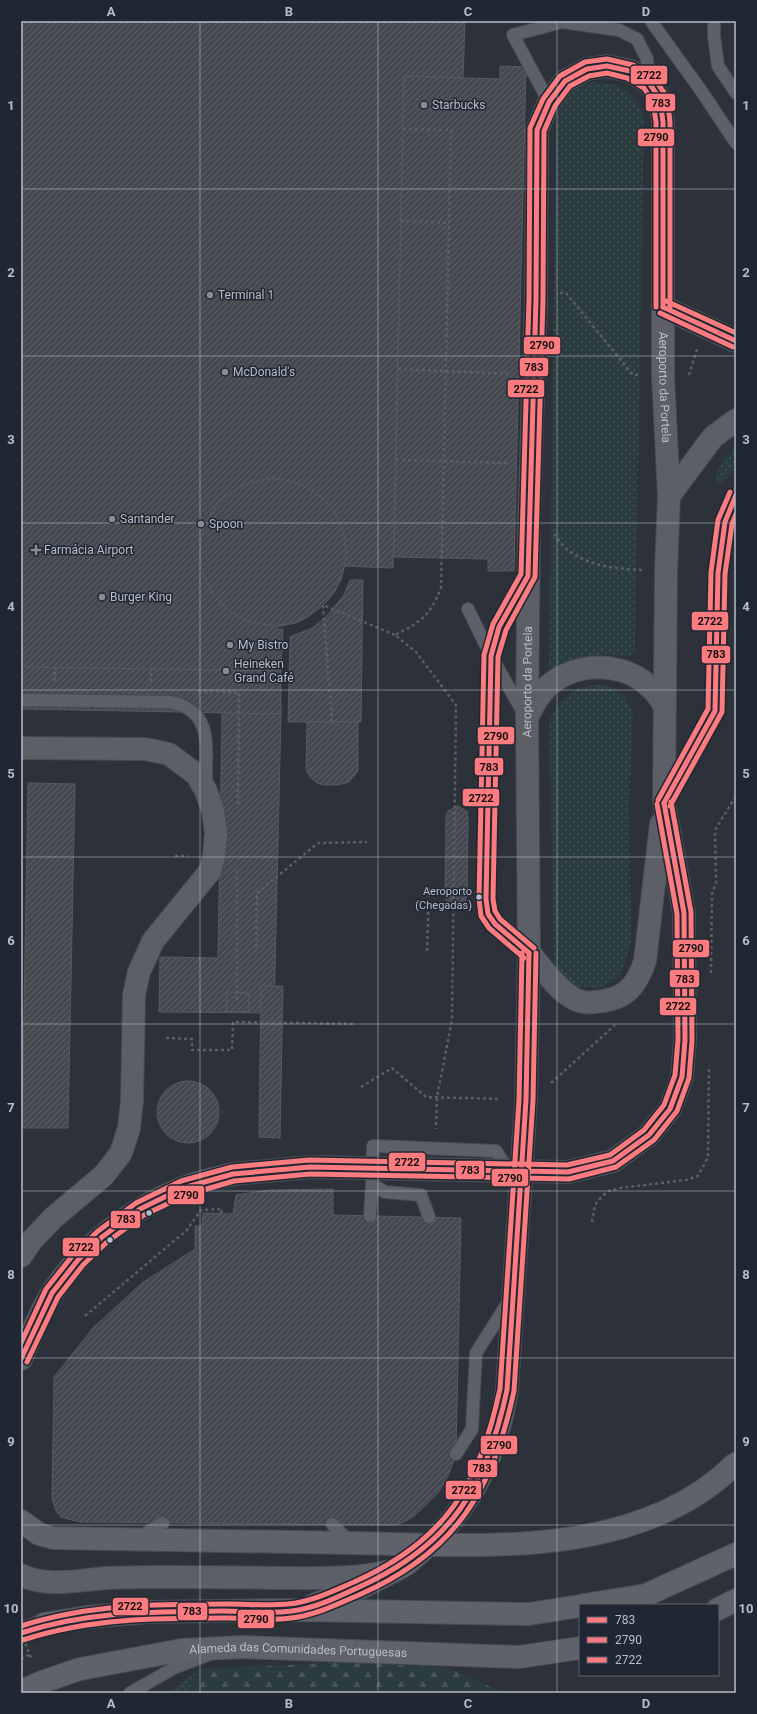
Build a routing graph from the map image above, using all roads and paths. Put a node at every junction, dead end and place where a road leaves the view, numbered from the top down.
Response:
1 (651, 21) edge
2 (714, 21) edge
3 (538, 25) edge
4 (617, 25) edge
5 (649, 83) junction
6 (736, 93) edge
7 (549, 102) junction
8 (403, 129) dead end
9 (736, 143) edge
10 (401, 221) dead end
11 (449, 223) junction
12 (559, 300) dead end
13 (663, 307) junction
14 (736, 342) edge
15 (398, 369) dead end
16 (446, 372) junction
17 (534, 375) junction
18 (662, 376) junction
19 (688, 383) dead end
20 (736, 420) edge
21 (396, 460) dead end
22 (444, 462) junction
23 (531, 464) junction
24 (736, 495) edge
25 (669, 496) junction
26 (554, 527) dead end
27 (666, 571) junction
28 (528, 576) junction
29 (468, 609) dead end
30 (395, 635) junction
31 (491, 656) junction
32 (21, 700) edge
33 (664, 705) junction
34 (526, 719) junction
35 (332, 722) dead end
36 (21, 748) edge
37 (206, 791) junction
38 (664, 803) junction
39 (367, 842) dead end
40 (454, 890) junction
41 (256, 947) dead end
42 (427, 951) dead end
43 (529, 953) junction
44 (620, 1020) dead end
45 (356, 1024) dead end
46 (166, 1038) dead end
47 (361, 1088) dead end
48 (437, 1098) junction
49 (526, 1100) junction
50 (436, 1148) junction
51 (372, 1184) junction
52 (520, 1188) junction
53 (222, 1214) dead end
54 (370, 1216) dead end
55 (429, 1217) dead end
56 (21, 1256) edge
57 (514, 1293) junction
58 (84, 1316) dead end
59 (21, 1359) edge
60 (456, 1454) dead end
61 (736, 1463) edge
62 (21, 1521) edge
63 (163, 1523) dead end
64 (332, 1524) dead end
65 (134, 1540) junction
66 (351, 1543) junction
67 (736, 1554) edge
68 (396, 1570) junction
69 (21, 1575) edge
70 (736, 1600) edge
71 (590, 1604) edge
72 (579, 1606) edge
73 (719, 1608) edge
74 (298, 1610) junction
75 (44, 1624) tunnel mouth
76 (231, 1648) junction
77 (579, 1648) edge
78 (30, 1655) dead end
79 (21, 1659) edge
80 (21, 1691) edge
81 (130, 1693) edge

1 - 9 lane
2 - 6 lane
3 - 4 lane
3 - 7 lane
4 - 5 lane
5 - 7 main road, Aeroporto da Portela
5 - 13 main road, Aeroporto da Portela
7 - 17 main road, Aeroporto da Portela
8 - 11 path
10 - 11 path
11 - 16 path
12 - 18 path
13 - 14 main road
13 - 18 main road, Aeroporto da Portela
15 - 16 path
16 - 17 path
16 - 22 path
17 - 23 main road, Aeroporto da Portela
18 - 19 path
18 - 25 main road, Aeroporto da Portela
20 - 25 main road
21 - 22 path
22 - 23 path
22 - 30 path
23 - 28 main road, Aeroporto da Portela
24 - 38 lane
25 - 27 main road, Aeroporto da Portela
26 - 27 path
27 - 33 main road, Aeroporto da Portela
28 - 31 lane
28 - 34 main road, Aeroporto da Portela
29 - 31 lane
30 - 35 path
30 - 40 path
31 - 34 lane
31 - 43 lane
32 - 37 lane
33 - 34 main road
33 - 38 main road, Aeroporto da Portela
34 - 43 main road, Aeroporto da Portela
36 - 37 main road
37 - 56 main road
38 - 43 main road
38 - 59 main road, Aeroporto da Portela, bridge
39 - 41 path
40 - 42 path
40 - 48 path
43 - 49 main road, Aeroporto da Portela
44 - 49 path
45 - 46 path
47 - 48 path
48 - 49 path
48 - 50 path
49 - 52 main road, Aeroporto da Portela
50 - 51 lane
50 - 52 lane
51 - 54 lane
51 - 55 lane
52 - 57 main road, Aeroporto da Portela
53 - 58 path
57 - 60 lane
57 - 68 main road, Aeroporto da Portela
61 - 66 main road, bridge
62 - 65 main road
63 - 65 lane
64 - 66 lane
65 - 66 main road
67 - 71 main road
68 - 69 main road
68 - 74 main road
70 - 73 main road
72 - 74 main road
74 - 75 main road
76 - 77 main road, Alameda das Comunidades Portuguesas
76 - 80 main road, Alameda das Comunidades Portuguesas
76 - 81 lane
78 - 79 path

